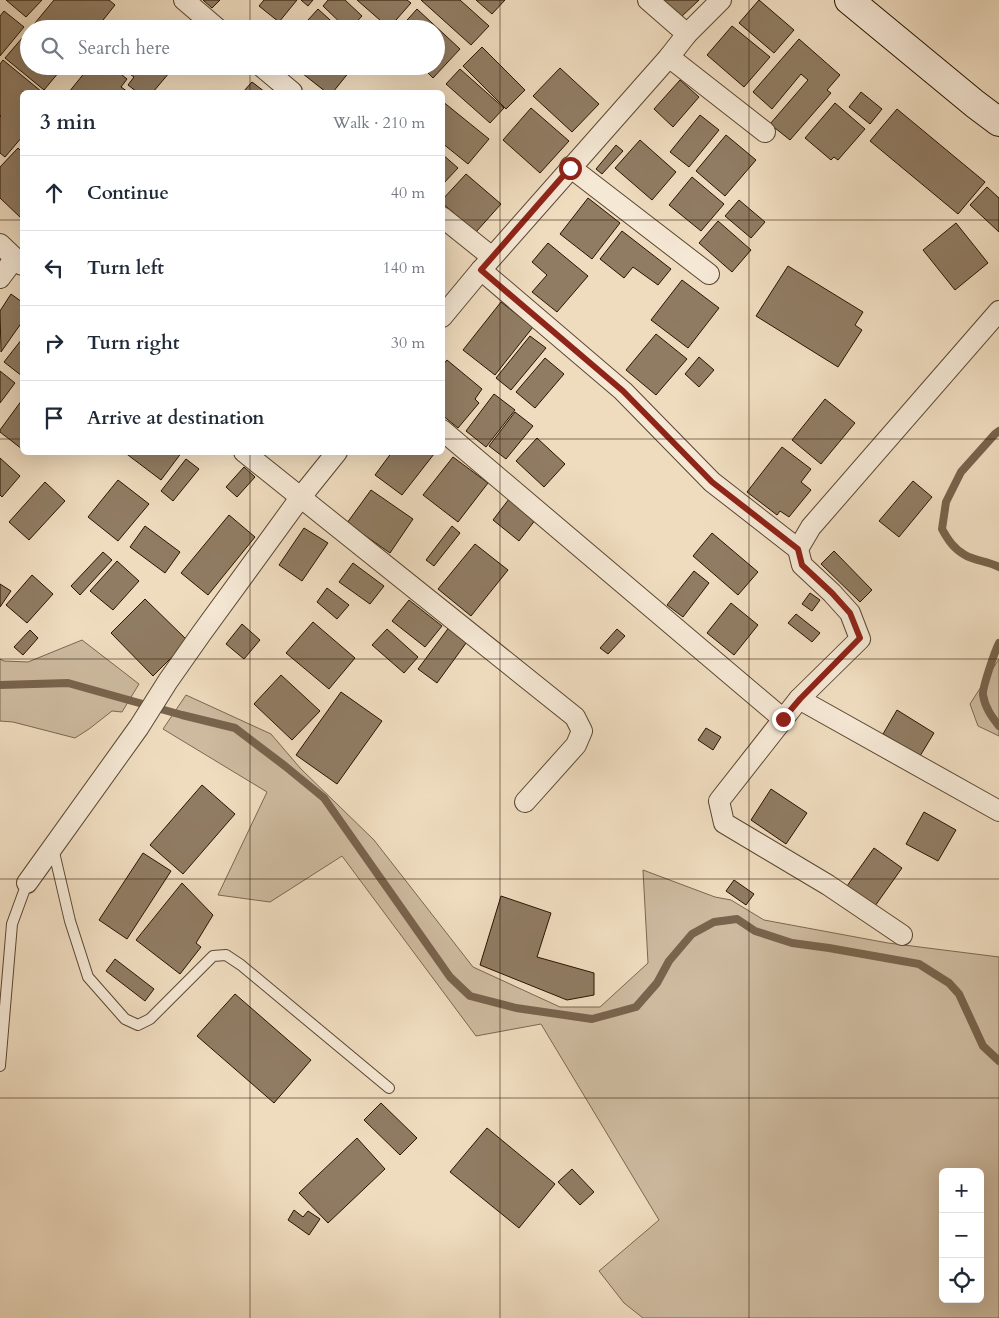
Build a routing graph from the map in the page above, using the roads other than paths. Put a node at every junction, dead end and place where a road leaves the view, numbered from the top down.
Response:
1 (184, 0) edge
2 (648, 0) edge
3 (721, 0) edge
4 (849, 0) edge
5 (207, 20) edge
6 (688, 34) junction
7 (669, 57) junction
8 (272, 75) edge
9 (290, 90) edge
10 (999, 122) edge
11 (765, 132) dead end
12 (570, 168) junction
13 (445, 220) edge
14 (12, 256) edge
15 (487, 263) junction
16 (709, 274) dead end
17 (0, 278) edge
18 (999, 311) edge
19 (445, 312) edge
20 (445, 433) edge
21 (248, 455) edge
22 (335, 455) edge
23 (300, 498) junction
24 (798, 549) junction
25 (800, 699) junction
26 (783, 719) junction
27 (525, 802) dead end
28 (999, 811) edge
29 (53, 847) junction
30 (28, 883) joint
31 (902, 935) dead end
32 (0, 1066) edge
33 (389, 1088) dead end

1 - 5 street
2 - 6 street
3 - 6 street
4 - 10 street
6 - 7 street
7 - 11 street
7 - 12 street
8 - 9 street
12 - 15 street
12 - 16 street
13 - 15 street
14 - 17 street
15 - 19 street
15 - 24 street
18 - 24 street
20 - 26 street
21 - 23 street
22 - 23 street
23 - 27 street
23 - 29 street
24 - 25 street
25 - 26 street
25 - 28 street
26 - 31 street
29 - 30 street
29 - 33 lane
30 - 32 lane

